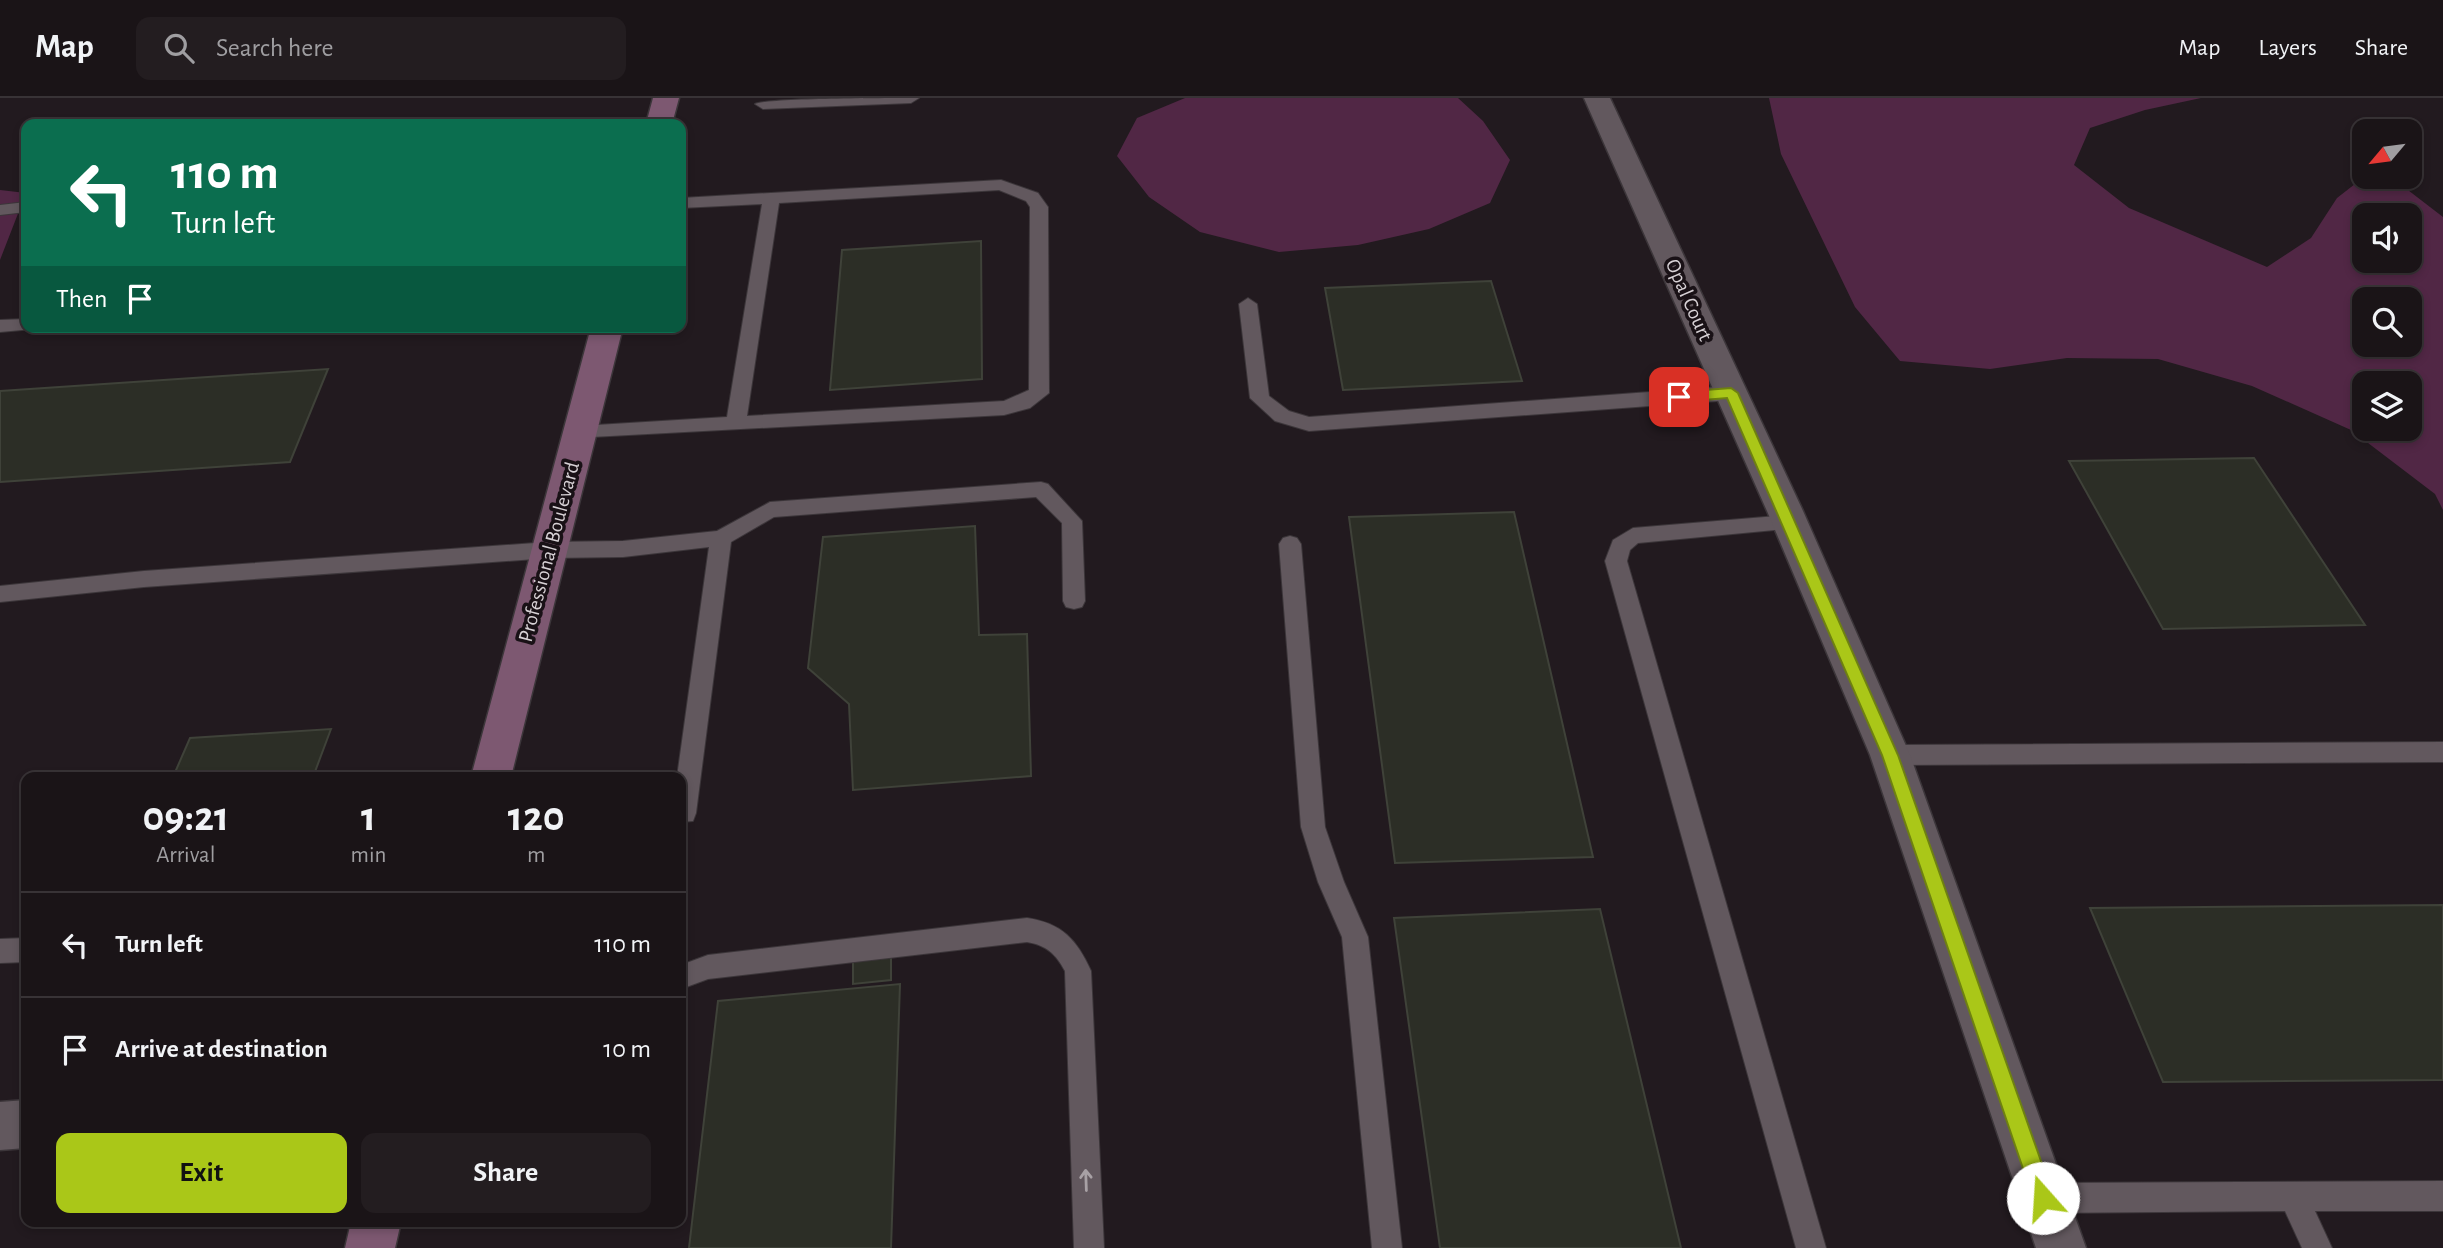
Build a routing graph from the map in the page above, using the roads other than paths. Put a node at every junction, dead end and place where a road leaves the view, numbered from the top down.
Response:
1 (666, 98) edge
2 (911, 98) edge
3 (1597, 98) edge
4 (762, 104) dead end
5 (660, 119) edge
6 (771, 198) junction
7 (686, 203) edge
8 (21, 208) edge
9 (0, 211) edge
10 (1248, 304) dead end
11 (21, 324) edge
12 (0, 326) edge
13 (605, 333) edge
14 (1731, 393) junction
15 (737, 423) junction
16 (580, 433) junction
17 (1790, 523) junction
18 (721, 538) junction
19 (1290, 544) dead end
20 (549, 550) junction
21 (0, 594) edge
22 (1074, 601) dead end
23 (2443, 752) edge
24 (1890, 755) junction
25 (492, 772) edge
26 (686, 798) edge
27 (21, 950) edge
28 (0, 951) edge
29 (686, 975) edge
30 (2443, 1196) edge
31 (2293, 1197) junction
32 (2043, 1198) junction
33 (375, 1227) edge
34 (370, 1248) edge
35 (1088, 1248) edge
36 (1387, 1248) edge
37 (1811, 1248) edge
38 (2061, 1248) edge
39 (2317, 1248) edge

1 - 5 street
2 - 4 lane
3 - 14 street, Opal Court
6 - 7 lane
6 - 15 lane
6 - 15 lane
8 - 9 lane
10 - 14 lane
11 - 12 lane
13 - 16 street, Professional Boulevard
14 - 17 street, Opal Court
15 - 16 lane
16 - 20 street, Professional Boulevard
17 - 24 street, Opal Court
17 - 37 lane
18 - 20 lane
18 - 22 lane
18 - 26 lane
19 - 36 lane
20 - 21 lane
20 - 25 street, Professional Boulevard
23 - 24 lane
24 - 32 street, Opal Court
27 - 28 lane
35 -> 29 lane
30 - 31 lane
31 - 32 lane
31 - 39 lane
32 - 38 street, Opal Court
33 - 34 street

